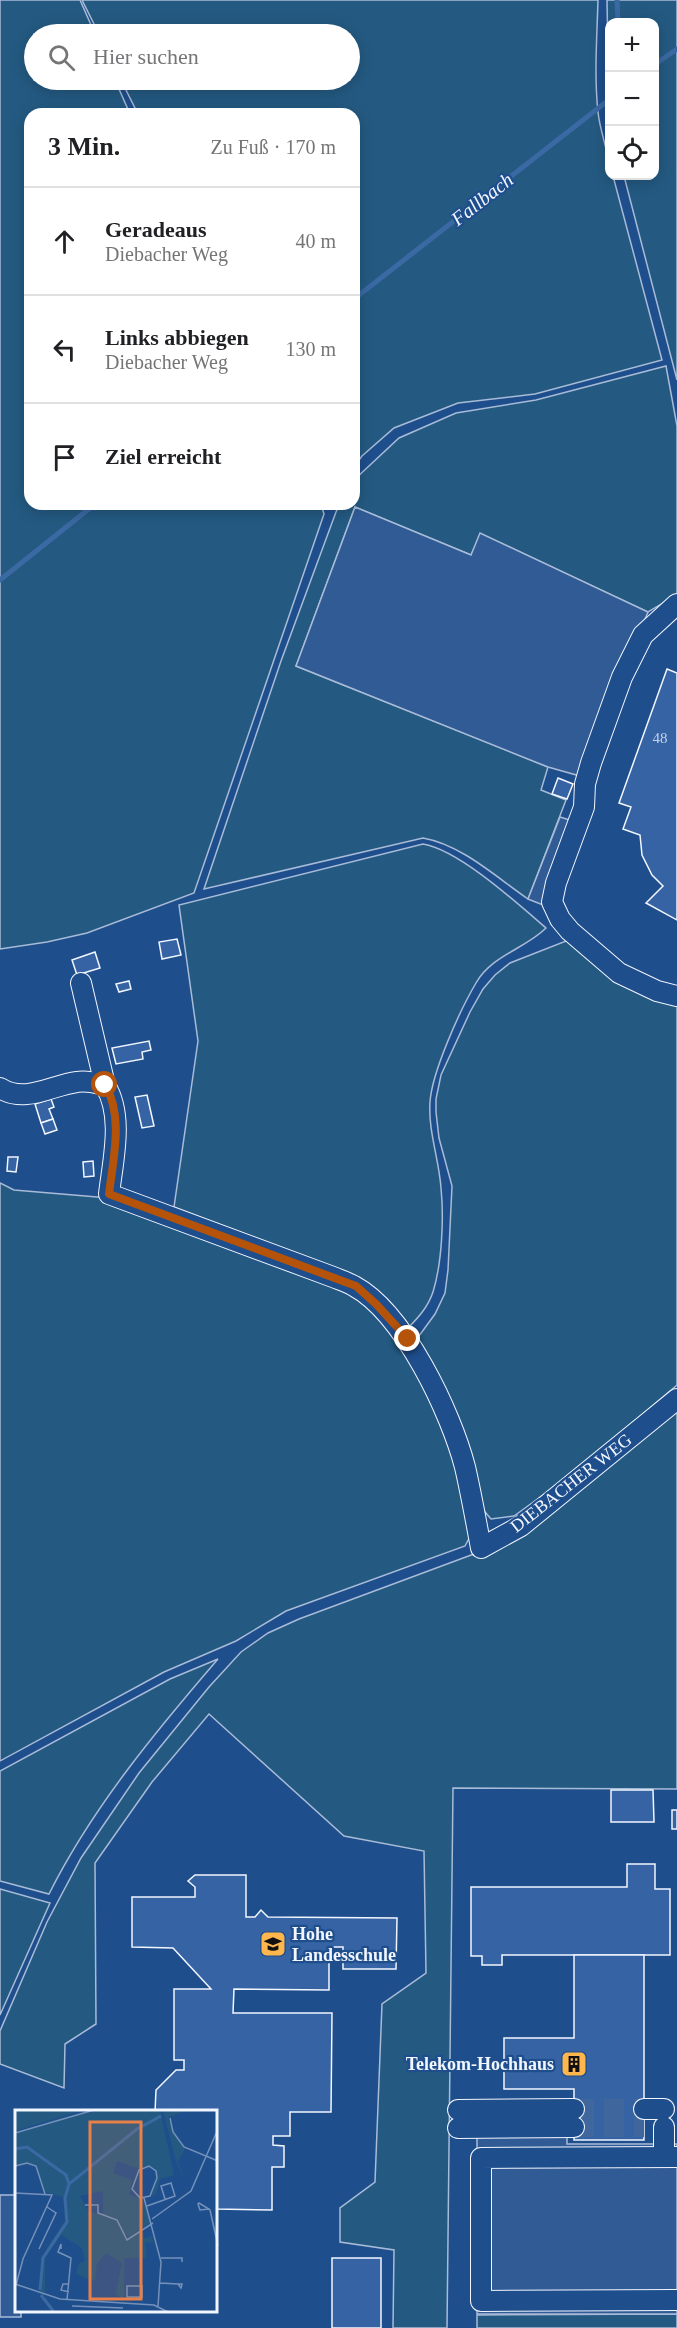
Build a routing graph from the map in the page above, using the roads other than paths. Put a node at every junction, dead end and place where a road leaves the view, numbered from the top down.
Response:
1 (677, 604) edge
2 (81, 983) dead end
3 (677, 996) edge
4 (105, 1085) junction
5 (0, 1088) edge
6 (677, 1399) edge
7 (657, 2115) dead end
8 (574, 2118) tunnel mouth
9 (458, 2119) dead end
10 (670, 2157) edge
11 (677, 2300) edge

1 - 3 street
2 - 4 street, DIEBACHER WEG
4 - 5 street
4 - 6 street, DIEBACHER WEG
7 - 10 street
8 - 9 street
10 - 11 street

